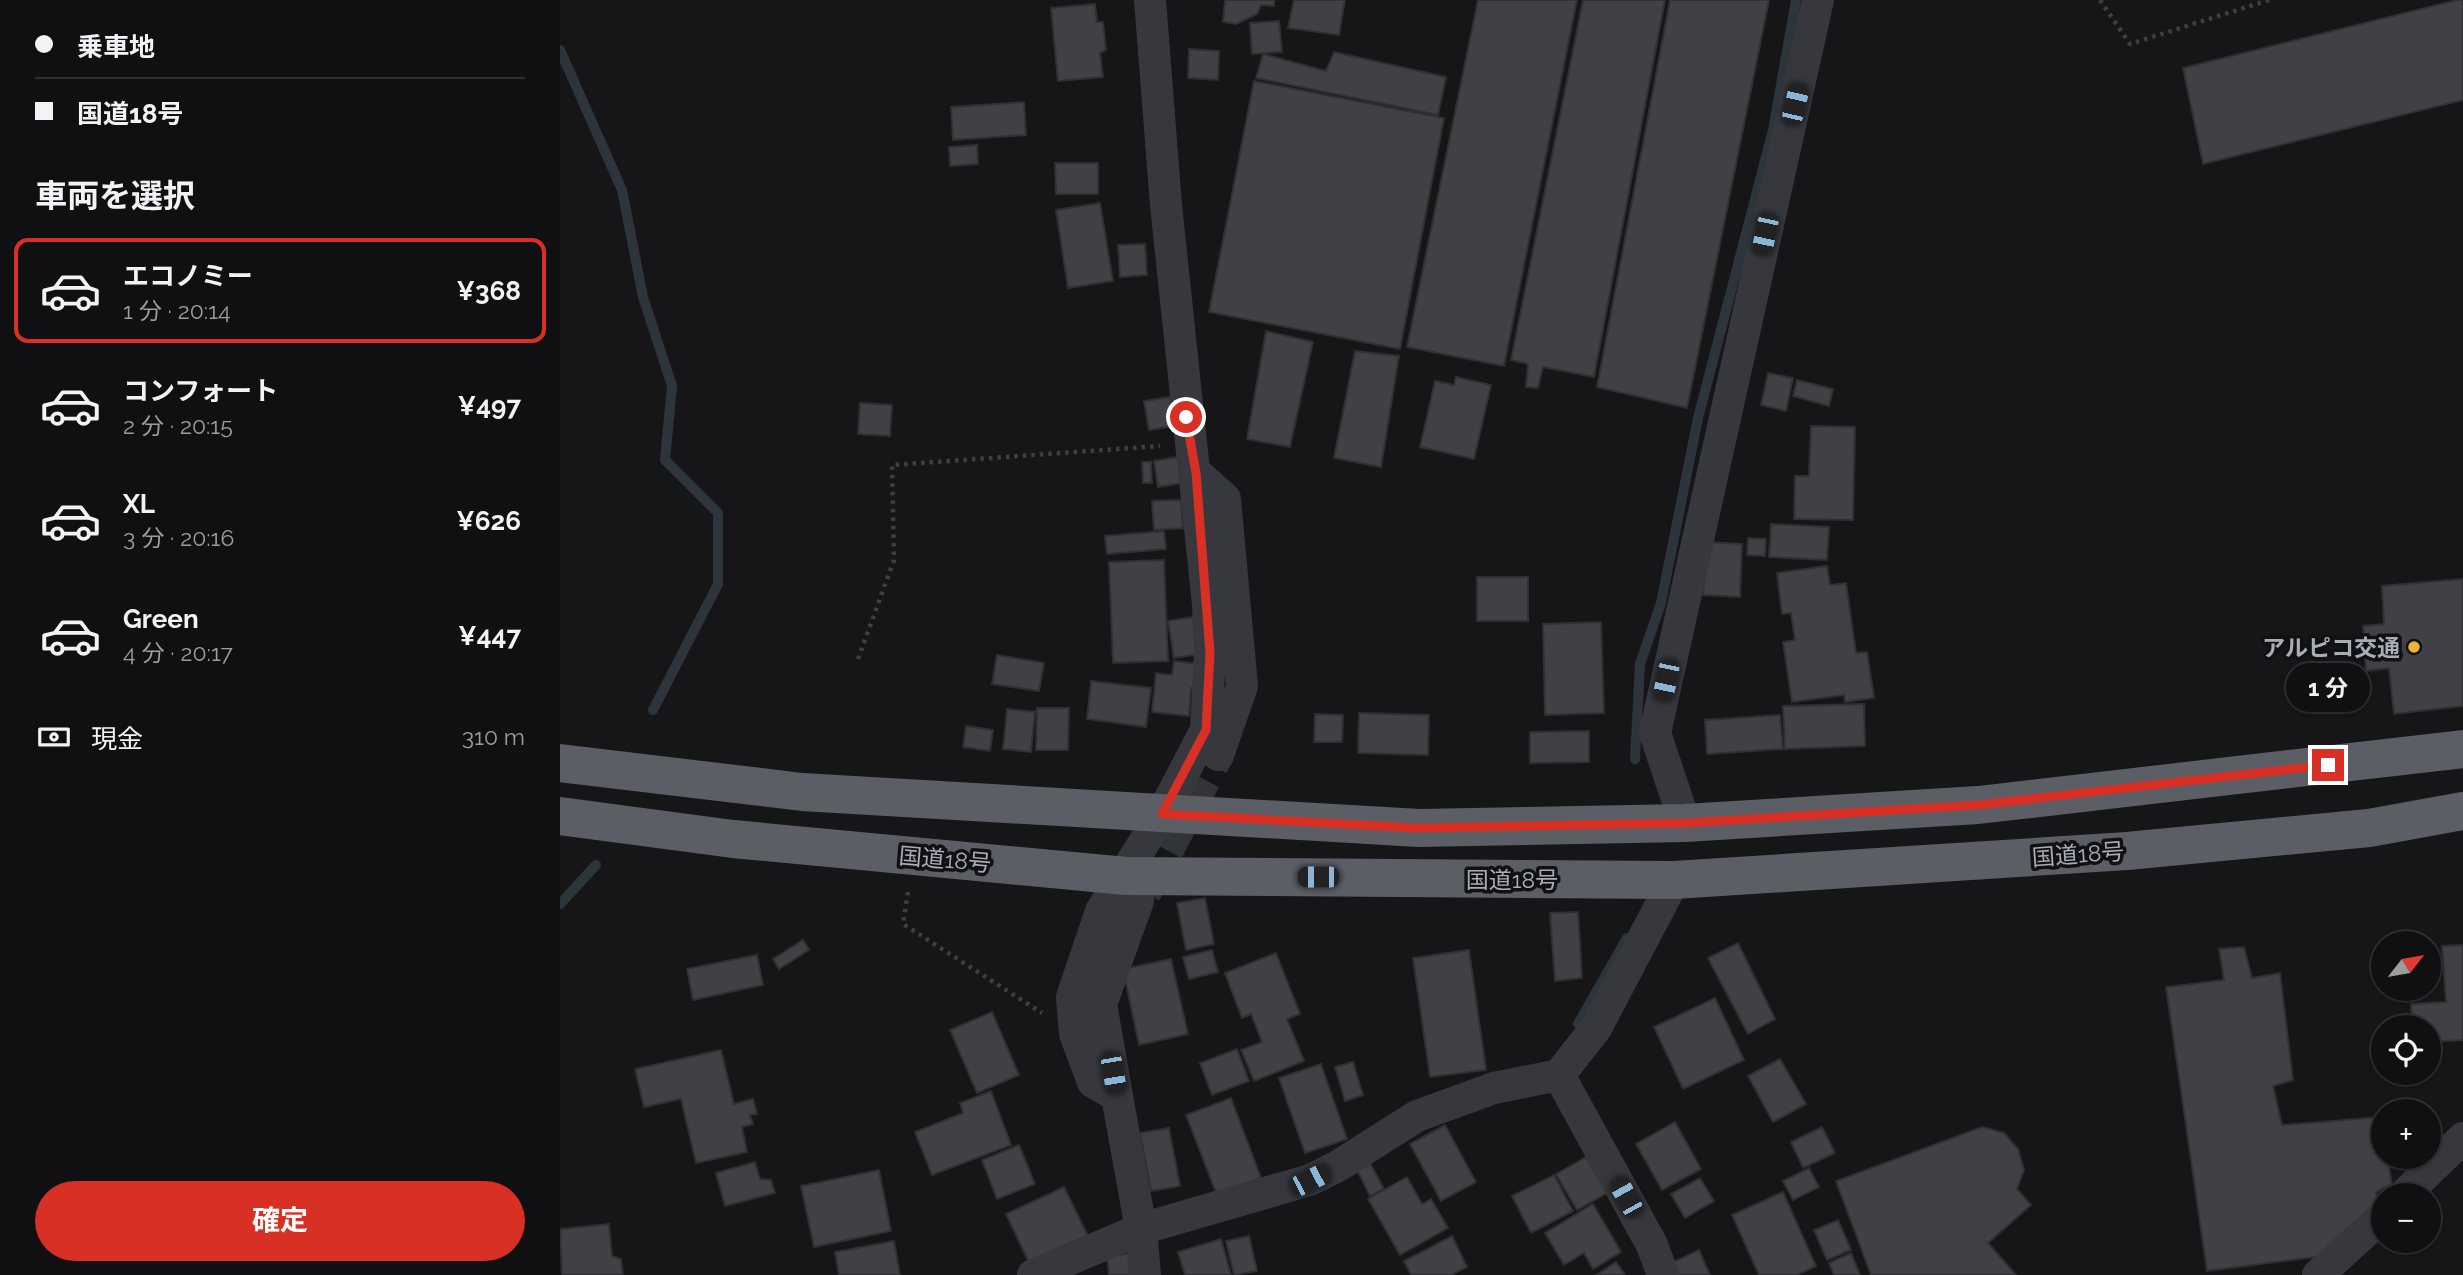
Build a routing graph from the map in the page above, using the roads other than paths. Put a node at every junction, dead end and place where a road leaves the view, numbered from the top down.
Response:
1 (1150, 0) edge
2 (1818, 0) edge
3 (1192, 458) junction
4 (2463, 749) edge
5 (1218, 755) tunnel mouth
6 (560, 763) edge
7 (2463, 811) edge
8 (1162, 814) junction
9 (560, 816) edge
10 (1685, 823) junction
11 (1674, 880) junction
12 (1132, 888) junction
13 (1559, 1075) junction
14 (1117, 1096) junction
15 (2463, 1138) edge
16 (2416, 1183) edge
17 (2371, 1227) edge
18 (1141, 1229) junction
19 (1033, 1275) edge
20 (1145, 1275) edge
21 (1663, 1275) edge
22 (2318, 1275) edge

1 - 3 street
2 - 10 street
3 - 5 street
3 - 8 street
4 - 10 highway
6 - 8 highway
7 - 11 highway, 国道18号
8 - 10 highway
8 - 12 street
9 - 12 highway, 国道18号
11 - 12 highway, 国道18号
11 - 13 street
12 - 14 street
12 - 14 street
13 - 18 street
13 - 21 street
14 - 18 street
15 - 16 street
17 - 22 street
18 - 19 street
18 - 20 street

